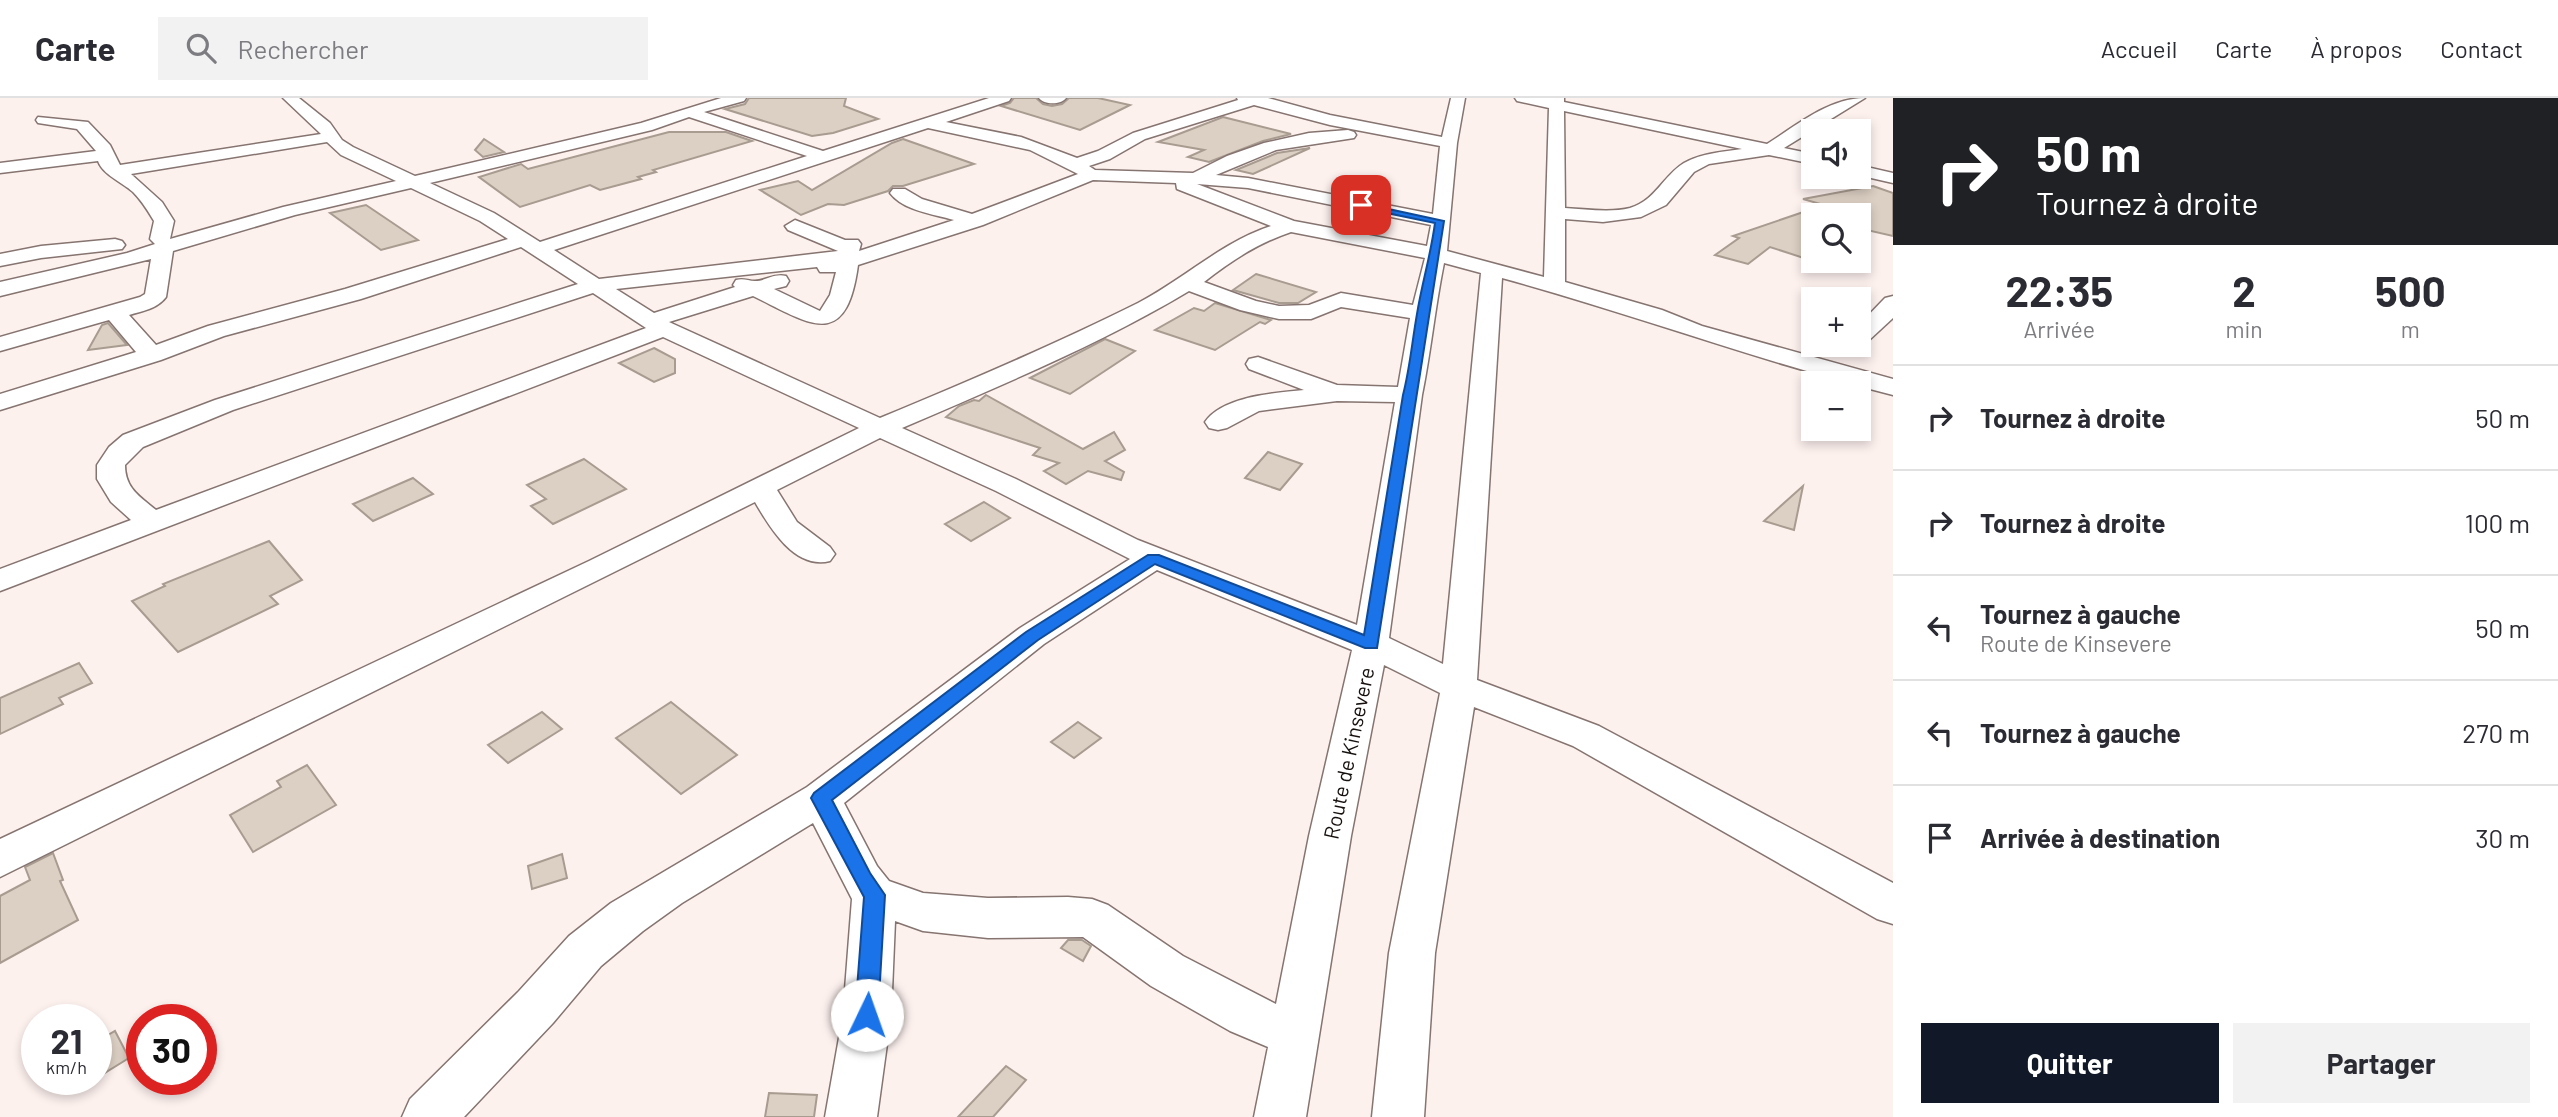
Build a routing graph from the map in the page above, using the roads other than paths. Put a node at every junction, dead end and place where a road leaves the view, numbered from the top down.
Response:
1 (290, 98) edge
2 (738, 98) edge
3 (1004, 98) edge
4 (1046, 98) edge
5 (1059, 98) edge
6 (1458, 98) edge
7 (1522, 98) edge
8 (1858, 98) edge
9 (1253, 99) edge
10 (1558, 102) edge
11 (689, 112) junction
12 (44, 120) dead end
13 (928, 124) junction
14 (1394, 133) junction
15 (248, 134) dead end
16 (1694, 135) junction
17 (331, 136) junction
18 (1449, 143) junction
19 (279, 144) junction
20 (1769, 150) junction
21 (104, 155) junction
22 (824, 157) junction
23 (1801, 157) edge
24 (1705, 160) junction
25 (0, 168) edge
26 (1083, 170) junction
27 (117, 171) junction
28 (1871, 173) edge
29 (1144, 175) junction
30 (1893, 177) edge
31 (1198, 178) junction
32 (415, 183) junction
33 (898, 193) dead end
34 (1556, 213) junction
35 (976, 220) junction
36 (1440, 221) junction
37 (795, 226) dead end
38 (1290, 226) junction
39 (162, 244) junction
40 (531, 245) junction
41 (849, 250) junction
42 (1436, 254) junction
43 (0, 260) edge
44 (1492, 271) junction
45 (702, 272) junction
46 (1187, 283) junction
47 (594, 286) junction
48 (1554, 286) junction
49 (754, 288) junction
50 (0, 289) edge
51 (1893, 303) edge
52 (114, 312) junction
53 (1422, 313) junction
54 (657, 325) junction
55 (1871, 327) edge
56 (0, 344) edge
57 (152, 355) junction
58 (1839, 357) edge
59 (1258, 364) dead end
60 (1827, 369) junction
61 (1893, 387) edge
62 (1337, 393) junction
63 (1409, 395) junction
64 (0, 402) edge
65 (1218, 422) dead end
66 (881, 426) junction
67 (761, 486) junction
68 (153, 523) junction
69 (819, 554) dead end
70 (1154, 558) junction
71 (0, 581) edge
72 (1371, 644) junction
73 (1459, 687) junction
74 (821, 798) junction
75 (0, 859) edge
76 (1889, 894) edge
77 (874, 895) junction
78 (1299, 1017) junction
79 (428, 1117) edge
80 (851, 1117) edge
81 (1280, 1117) edge
82 (1398, 1117) edge

1 - 17 street
2 - 11 street
3 - 13 street
4 - 5 street
6 - 18 street, Route de Kinsevere
7 - 10 street
8 - 20 street
9 - 14 street
9 - 26 street
10 - 16 street
10 - 34 street
11 - 22 street
11 - 32 street
12 - 21 street
13 - 22 street
13 - 26 street
14 - 18 street
14 - 31 street
15 - 19 street
16 - 20 street
16 - 24 street
17 - 19 street
17 - 32 street
18 - 36 street, Route de Kinsevere
19 - 27 street
20 - 23 street
20 - 24 street
21 - 25 street
21 - 27 street
22 - 40 street
24 - 34 street
26 - 29 street
26 - 35 street
27 - 39 street
28 - 30 street
29 - 31 street
29 - 38 street
31 - 36 street
32 - 39 street
32 - 40 street
33 - 35 street
34 - 48 street
35 - 41 street
36 - 42 street, Route de Kinsevere
37 - 41 street
38 - 42 street
38 - 46 street
39 - 43 street
39 - 50 street
39 - 52 street
40 - 47 street
40 - 57 street
41 - 45 street
41 - 49 street
41 - 49 street
42 - 44 street
42 - 53 street, Route de Kinsevere
44 - 48 street
44 - 73 street
45 - 47 street
45 - 49 street
46 - 53 street
46 - 66 street
47 - 54 street
47 - 68 street
48 - 60 street
49 - 54 street
51 - 55 street
52 - 56 street
52 - 57 street
53 - 63 street, Route de Kinsevere
54 - 66 street
54 - 68 street
57 - 64 street
58 - 60 street
59 - 62 street
60 - 61 street
62 - 63 street
62 - 65 street
63 - 72 street, Route de Kinsevere
66 - 67 street
66 - 70 street
67 - 69 street
67 - 75 street
68 - 71 street
70 - 72 street
70 - 74 street
72 - 73 street
72 - 78 street, Route de Kinsevere
73 - 76 street
73 - 82 street
74 - 77 street
74 - 79 street
77 - 78 street
77 - 80 street
78 - 81 street, Route de Kinsevere

